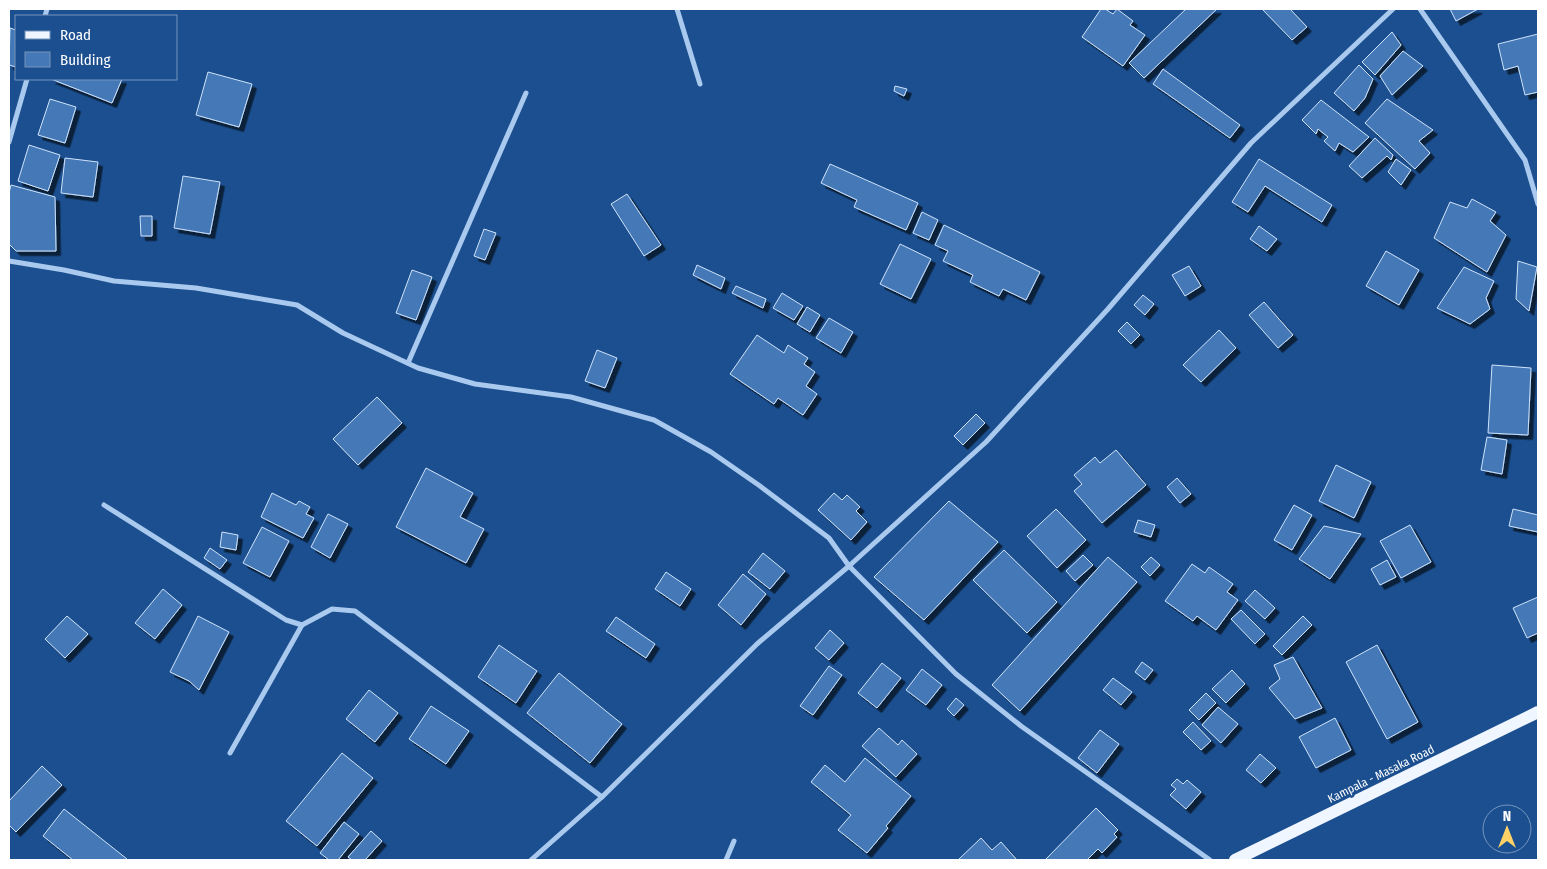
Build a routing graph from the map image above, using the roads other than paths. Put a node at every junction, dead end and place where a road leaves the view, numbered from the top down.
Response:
1 (677, 9) edge
2 (1392, 9) edge
3 (1420, 9) edge
4 (27, 80) edge
5 (700, 84) dead end
6 (526, 93) dead end
7 (9, 142) edge
8 (1538, 204) edge
9 (9, 261) edge
10 (408, 363) junction
11 (104, 505) dead end
12 (849, 566) junction
13 (302, 625) junction
14 (1538, 712) edge
15 (230, 753) dead end
16 (602, 797) junction
17 (734, 841) dead end
18 (531, 860) edge
19 (726, 860) edge
20 (1210, 860) edge
21 (1235, 860) edge

1 - 5 street
2 - 12 street
3 - 8 street
4 - 7 street
6 - 10 street
9 - 10 street
10 - 12 street
11 - 13 street
12 - 16 street
12 - 20 street
13 - 15 street
13 - 16 street
14 - 21 main road, Kampala - Masaka Road
16 - 18 street
17 - 19 street

